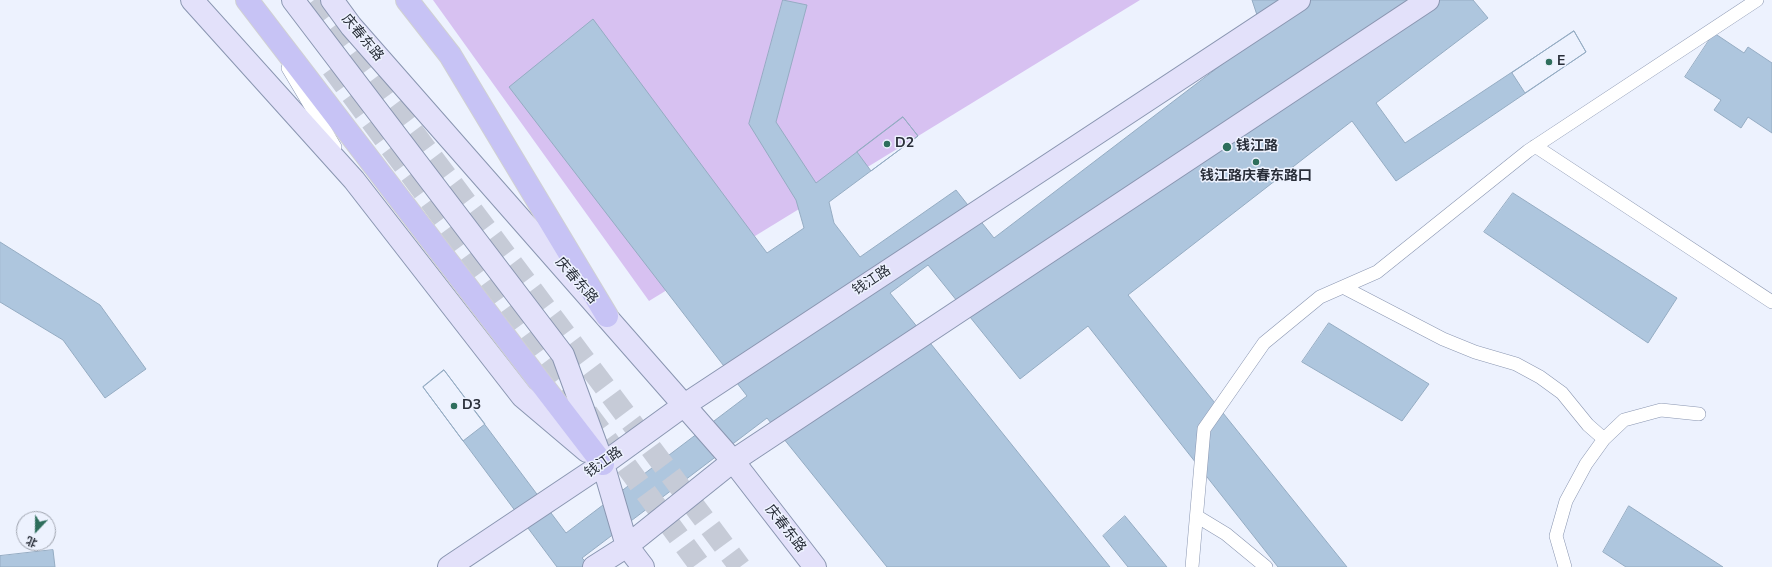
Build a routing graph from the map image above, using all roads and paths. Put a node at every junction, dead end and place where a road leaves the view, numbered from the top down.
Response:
1 (192, 0) edge
2 (292, 0) edge
3 (332, 0) edge
4 (407, 0) edge
5 (1298, 0) edge
6 (1428, 0) edge
7 (1757, 0) edge
8 (249, 3) edge
9 (1536, 146) junction
10 (354, 180) junction
11 (1343, 287) junction
12 (1772, 302) edge
13 (607, 316) junction
14 (683, 406) junction
15 (1699, 414) dead end
16 (1604, 439) junction
17 (733, 461) junction
18 (603, 464) junction
19 (1198, 516) junction
20 (628, 546) junction
21 (449, 567) edge
22 (594, 567) edge
23 (643, 567) edge
24 (815, 567) edge
25 (1192, 567) edge
26 (1266, 567) edge
27 (1565, 567) edge

1 - 10 main road
2 - 18 main road
3 - 13 main road, 庆春东路
4 - 13 main road
5 - 14 main road, 钱江路
6 - 17 main road
7 - 9 lane
8 - 10 lane
8 - 18 main road
9 - 11 lane
9 - 12 lane
10 - 18 main road
11 - 16 lane
11 - 19 lane
13 - 14 main road, 庆春东路
14 - 17 main road, 庆春东路
14 - 18 main road, 钱江路
15 - 16 lane
16 - 27 lane
17 - 20 main road
17 - 24 main road, 庆春东路
18 - 20 main road
18 - 21 main road, 钱江路
19 - 25 lane
19 - 26 lane
20 - 22 main road
20 - 23 main road

